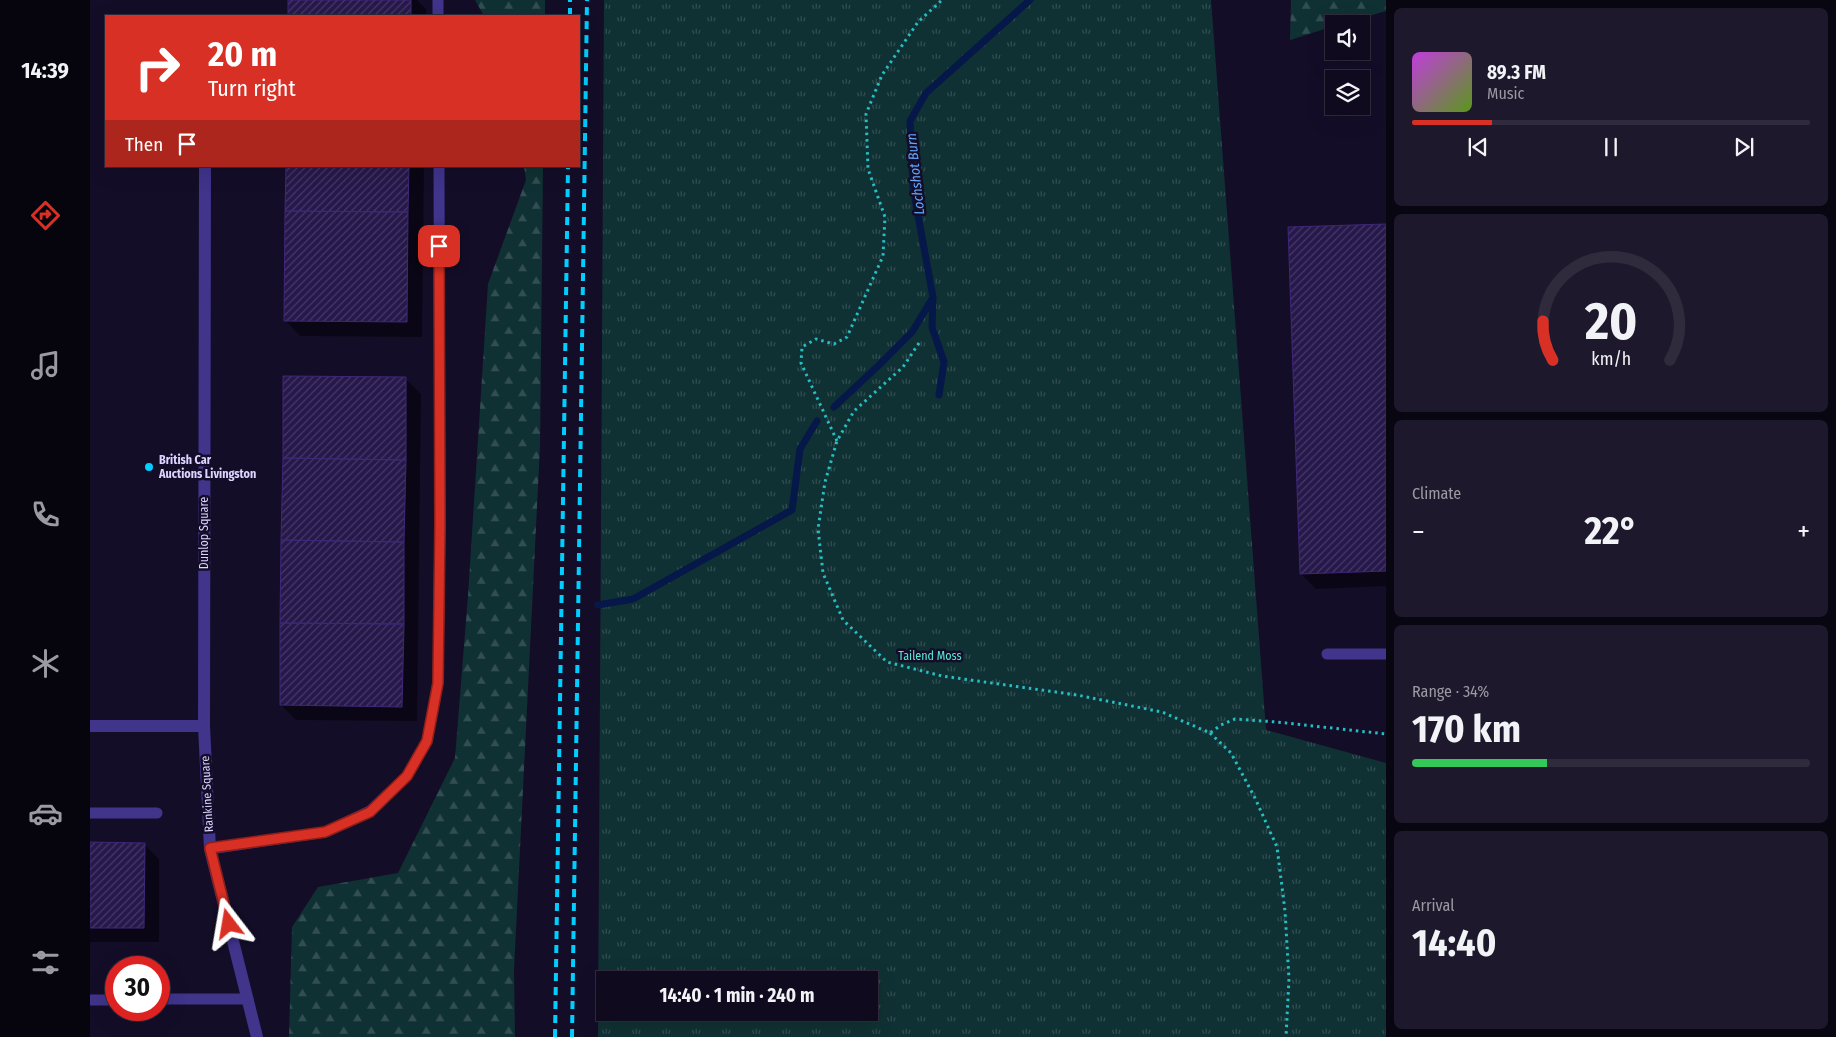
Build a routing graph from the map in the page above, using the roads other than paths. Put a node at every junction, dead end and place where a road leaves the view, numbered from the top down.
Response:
1 (438, 0) edge
2 (438, 15) edge
3 (205, 167) edge
4 (439, 167) edge
5 (1327, 654) dead end
6 (1386, 654) edge
7 (90, 726) edge
8 (204, 726) junction
9 (90, 813) edge
10 (157, 813) dead end
11 (210, 848) junction
12 (248, 998) junction
13 (170, 999) edge
14 (90, 1000) edge
15 (105, 1000) edge
16 (258, 1037) edge

1 - 2 lane
3 - 8 street, Dunlop Square
4 - 11 lane
5 - 6 lane
7 - 8 street
8 - 11 street, Rankine Square
9 - 10 lane
11 - 12 street, Rankine Square
12 - 13 lane
12 - 16 street, Rankine Square
14 - 15 lane

